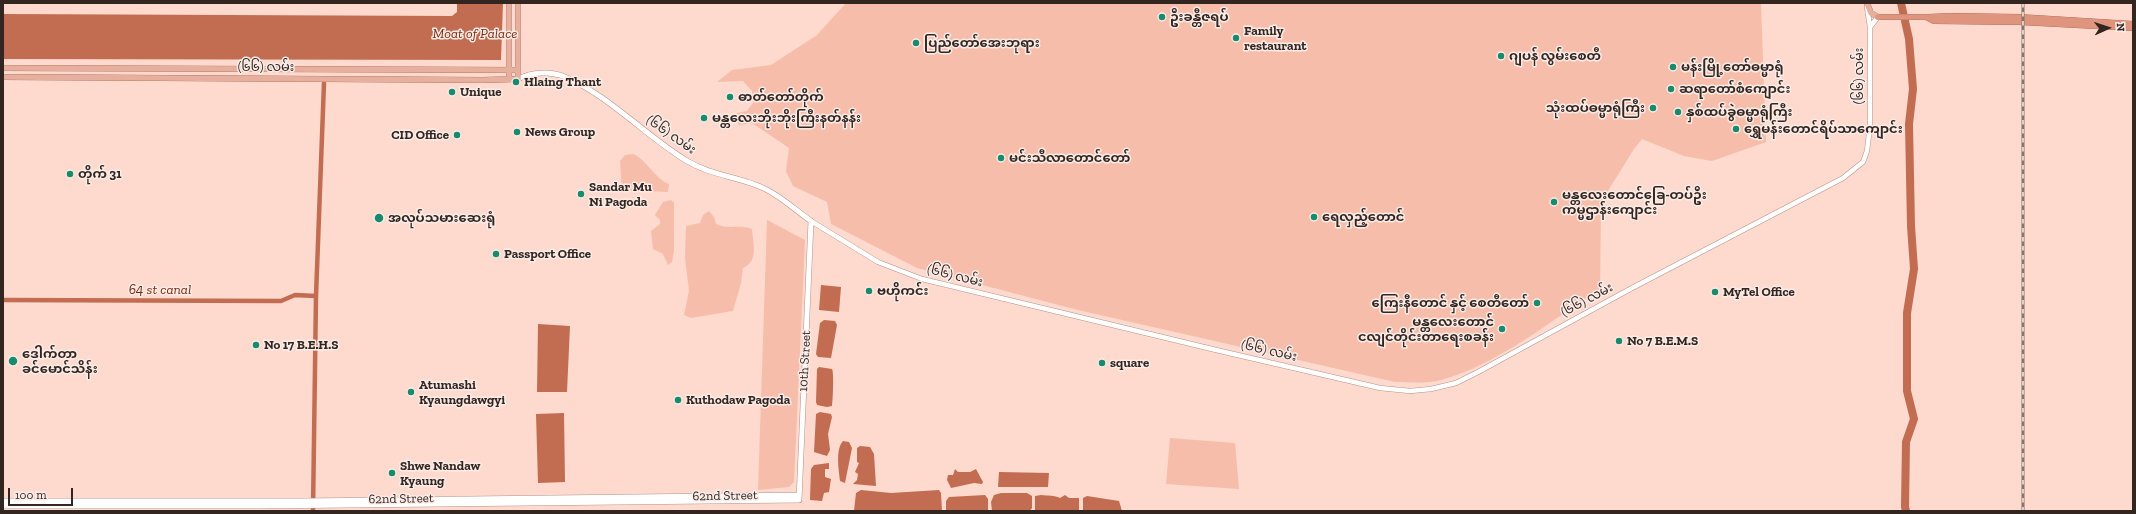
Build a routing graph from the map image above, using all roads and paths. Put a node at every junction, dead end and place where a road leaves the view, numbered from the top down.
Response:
1 (509, 3) edge
2 (518, 3) edge
3 (1867, 5) edge
4 (1878, 17) junction
5 (1926, 17) junction
6 (2133, 24) edge
7 (1870, 27) junction
8 (2133, 28) edge
9 (3, 68) edge
10 (509, 70) junction
11 (518, 70) junction
12 (528, 74) junction
13 (3, 77) edge
14 (509, 79) junction
15 (518, 79) junction
16 (811, 221) junction
17 (799, 498) joint
18 (3, 501) edge
19 (309, 503) junction
20 (3, 506) edge

1 - 10 main road
2 - 11 main road
3 - 4 main road
3 - 7 street, (၆၆) လမ်း
4 - 5 highway
4 - 7 street
5 - 6 highway
5 - 8 highway
7 - 16 street, (၆၆) လမ်း
9 - 10 main road, (၆၆) လမ်း
10 - 11 main road, (၆၆) လမ်း
10 - 14 main road
11 - 12 main road, (၆၆) လမ်း
11 - 15 main road
12 - 15 main road, (၆၆) လမ်း
12 - 16 main road, (၆၆) လမ်း
13 - 14 main road, (၆၆) လမ်း
14 - 15 main road, (၆၆) လမ်း
16 - 17 main road, 10th Street
17 - 19 main road, 62nd Street
18 - 19 main road, 62nd Street
19 - 20 main road, 62nd Street

